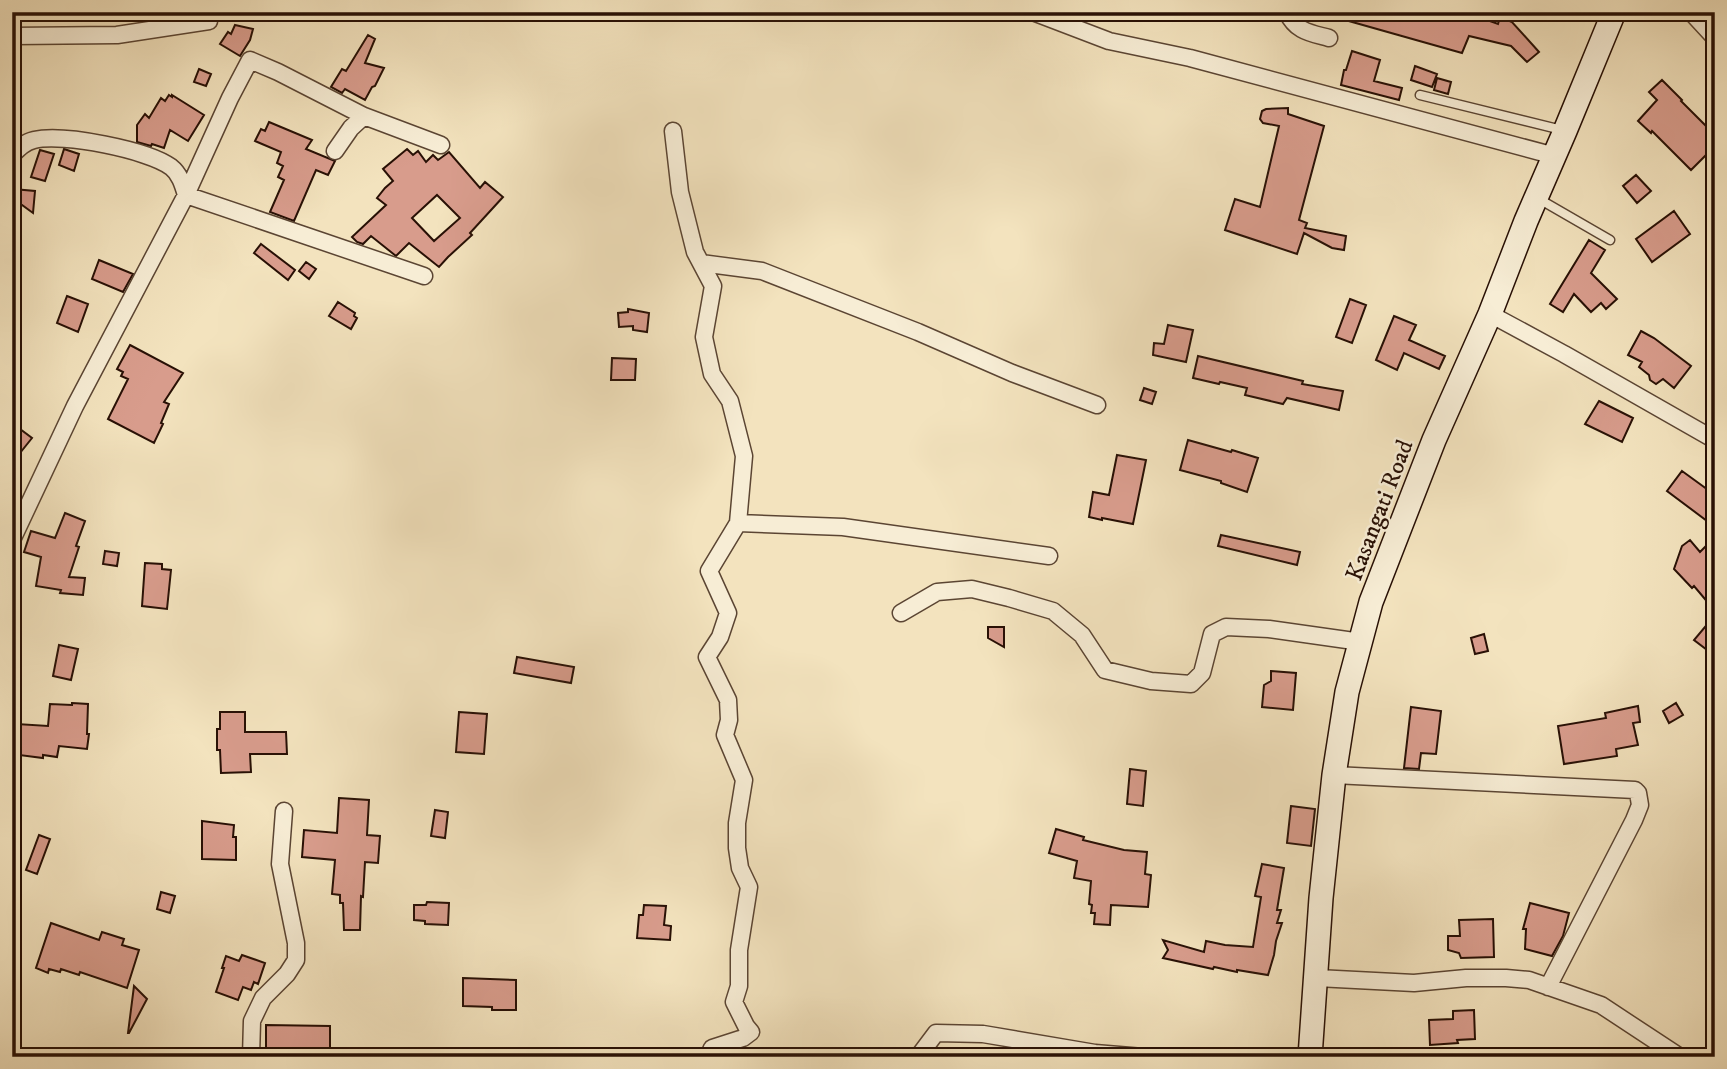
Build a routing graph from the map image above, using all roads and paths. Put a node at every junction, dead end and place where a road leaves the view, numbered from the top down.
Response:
1 (1033, 12) edge
2 (1287, 12) edge
3 (1614, 12) edge
4 (1691, 12) edge
5 (209, 21) dead end
6 (12, 36) edge
7 (1329, 38) dead end
8 (1715, 38) edge
9 (1420, 95) dead end
10 (364, 116) junction
11 (673, 131) dead end
12 (1565, 131) junction
13 (441, 145) dead end
14 (335, 151) dead end
15 (12, 155) edge
16 (1555, 156) junction
17 (186, 195) junction
18 (1536, 198) junction
19 (1610, 240) dead end
20 (701, 263) junction
21 (424, 276) dead end
22 (1490, 314) junction
23 (1097, 405) dead end
24 (1715, 440) edge
25 (738, 523) junction
26 (12, 540) edge
27 (1049, 556) dead end
28 (901, 613) dead end
29 (1361, 642) junction
30 (1334, 775) junction
31 (284, 811) dead end
32 (1317, 978) junction
33 (1548, 987) junction
34 (251, 1057) edge
35 (708, 1057) edge
36 (918, 1057) edge
37 (1143, 1057) edge
38 (1310, 1057) edge
39 (1680, 1057) edge

1 - 16 street
2 - 7 street
3 - 12 street, Kasangati Road
4 - 8 street
5 - 6 street
9 - 12 lane
10 - 13 street
10 - 14 street
10 - 17 street
11 - 20 street
12 - 16 street, Kasangati Road
15 - 17 street
16 - 18 street, Kasangati Road
17 - 21 street
17 - 26 street
18 - 19 lane
18 - 22 street, Kasangati Road
20 - 23 street
20 - 25 street
22 - 24 street
22 - 29 street, Kasangati Road
25 - 27 street
25 - 35 street
28 - 29 street
29 - 30 street, Kasangati Road
30 - 32 street, Kasangati Road
30 - 33 street
31 - 34 street
32 - 33 street
32 - 38 street, Kasangati Road
33 - 39 street
36 - 37 street

